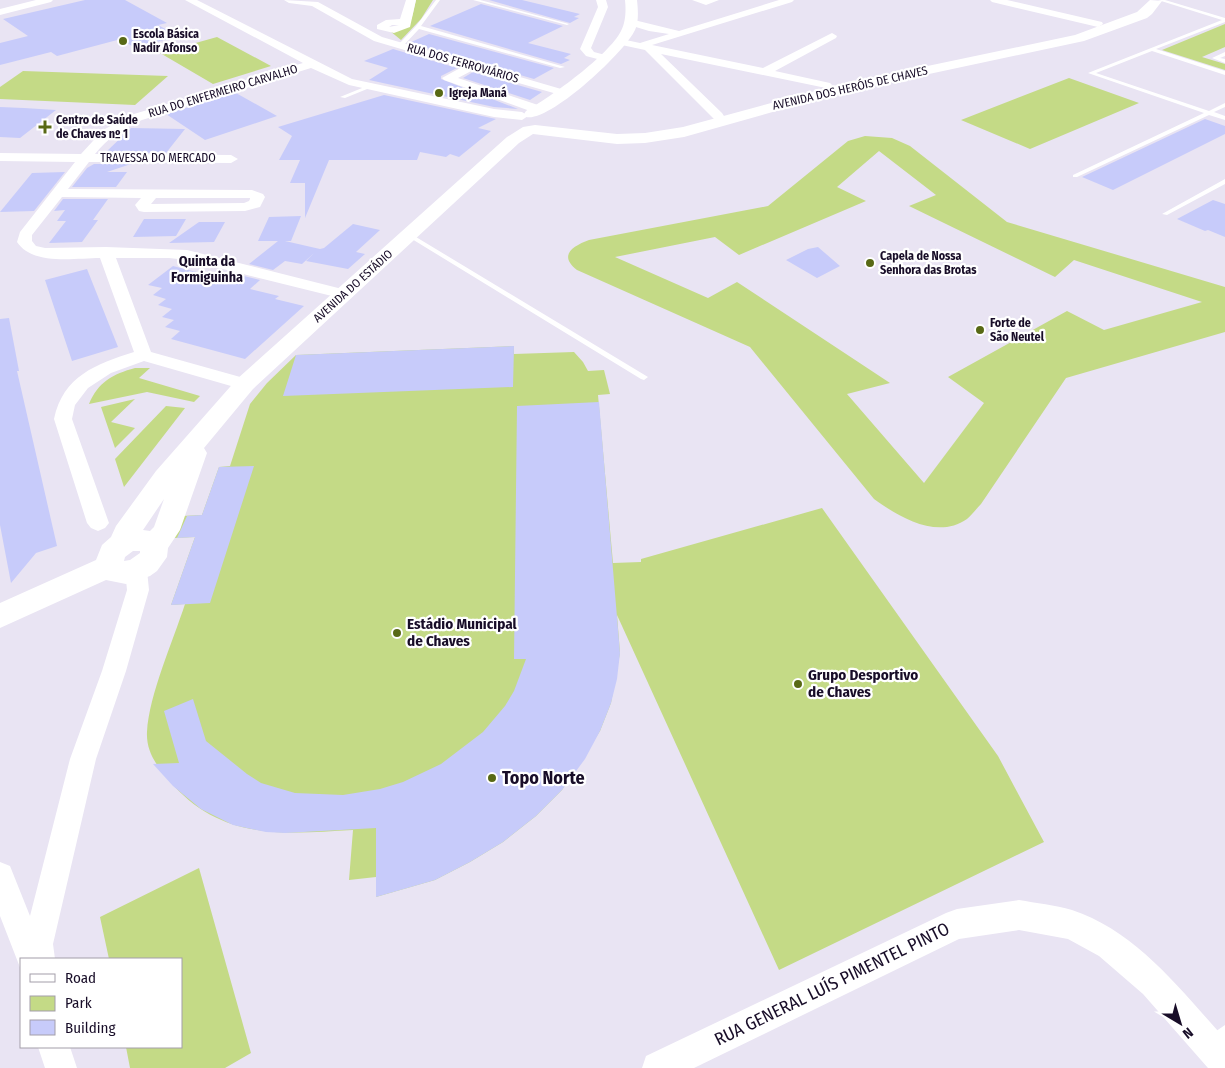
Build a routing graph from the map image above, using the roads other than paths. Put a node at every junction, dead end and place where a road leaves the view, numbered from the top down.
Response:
1 (48, 0) edge
2 (190, 0) edge
3 (289, 0) edge
4 (438, 0) edge
5 (474, 0) edge
6 (600, 0) edge
7 (631, 0) edge
8 (697, 0) edge
9 (714, 0) edge
10 (790, 0) edge
11 (995, 0) edge
12 (411, 1) edge
13 (1150, 1) edge
14 (28, 2) edge
15 (0, 12) edge
16 (1225, 20) edge
17 (567, 24) dead end
18 (629, 25) junction
19 (1104, 26) junction
20 (418, 28) junction
21 (661, 36) junction
22 (832, 36) dead end
23 (621, 42) junction
24 (397, 44) junction
25 (644, 46) junction
26 (1151, 49) junction
27 (1225, 54) edge
28 (607, 56) junction
29 (1225, 61) edge
30 (312, 64) junction
31 (472, 66) junction
32 (562, 67) dead end
33 (763, 73) junction
34 (1225, 73) edge
35 (826, 85) junction
36 (369, 87) junction
37 (343, 97) dead end
38 (1225, 105) edge
39 (1209, 112) junction
40 (718, 116) junction
41 (1225, 118) edge
42 (535, 119) junction
43 (0, 157) edge
44 (85, 158) junction
45 (231, 159) dead end
46 (1075, 176) dead end
47 (1225, 181) edge
48 (57, 193) junction
49 (152, 194) junction
50 (1165, 214) dead end
51 (409, 235) junction
52 (106, 252) junction
53 (344, 294) junction
54 (144, 355) junction
55 (644, 377) dead end
56 (245, 384) junction
57 (200, 438) junction
58 (98, 523) dead end
59 (123, 560) junction
60 (0, 616) edge
61 (0, 876) edge
62 (31, 958) edge
63 (40, 958) edge
64 (1220, 1047) edge
65 (54, 1048) edge
66 (61, 1068) edge
67 (658, 1068) edge

1 - 14 street
2 - 30 street
3 - 24 street, RUA DOS FERROVIÁRIOS
4 - 20 lane
5 - 17 lane
6 - 28 street
7 - 18 main road, AVENIDA DO ESTÁDIO
8 - 9 street
10 - 21 street
11 - 19 street
12 - 24 street
13 - 16 lane
13 - 19 main road, AVENIDA DOS HERÓIS DE CHAVES
13 - 19 main road, AVENIDA DOS HERÓIS DE CHAVES
14 - 15 street
16 - 26 lane
18 - 21 street
18 - 23 main road, AVENIDA DO ESTÁDIO
19 - 35 main road, AVENIDA DOS HERÓIS DE CHAVES
19 - 42 main road, AVENIDA DOS HERÓIS DE CHAVES
20 - 24 lane
20 - 32 lane
21 - 25 street
22 - 33 street
23 - 25 street
23 - 28 main road, AVENIDA DO ESTÁDIO
24 - 31 street, RUA DOS FERROVIÁRIOS
25 - 28 street
25 - 33 street
25 - 40 street
26 - 34 lane
26 - 39 lane
27 - 29 lane
28 - 42 main road, AVENIDA DO ESTÁDIO
30 - 36 street
30 - 44 street, RUA DO ENFERMEIRO CARVALHO
31 - 42 street, RUA DOS FERROVIÁRIOS
31 - 42 street
33 - 35 street
35 - 40 main road, AVENIDA DOS HERÓIS DE CHAVES
36 - 37 lane
36 - 42 street
38 - 39 lane
39 - 41 lane
39 - 46 lane
40 - 42 main road, AVENIDA DOS HERÓIS DE CHAVES
42 - 51 main road, AVENIDA DO ESTÁDIO
43 - 44 street
44 - 45 street, TRAVESSA DO MERCADO
44 - 48 street, RUA DO ENFERMEIRO CARVALHO
47 - 50 lane
48 - 49 street
48 - 52 street, RUA DO ENFERMEIRO CARVALHO
49 - 49 street
51 - 53 main road, AVENIDA DO ESTÁDIO
51 - 55 lane
52 - 53 street
52 - 54 street
53 - 56 main road, AVENIDA DO ESTÁDIO
54 - 56 street
54 - 58 street
56 - 57 main road, AVENIDA DO ESTÁDIO
57 - 59 main road, AVENIDA DO ESTÁDIO
57 - 59 main road, AVENIDA DO ESTÁDIO
59 - 60 main road, AVENIDA DO ESTÁDIO
59 - 63 street
61 - 62 street
64 - 67 street, RUA GENERAL LUÍS PIMENTEL PINTO
65 - 66 street

